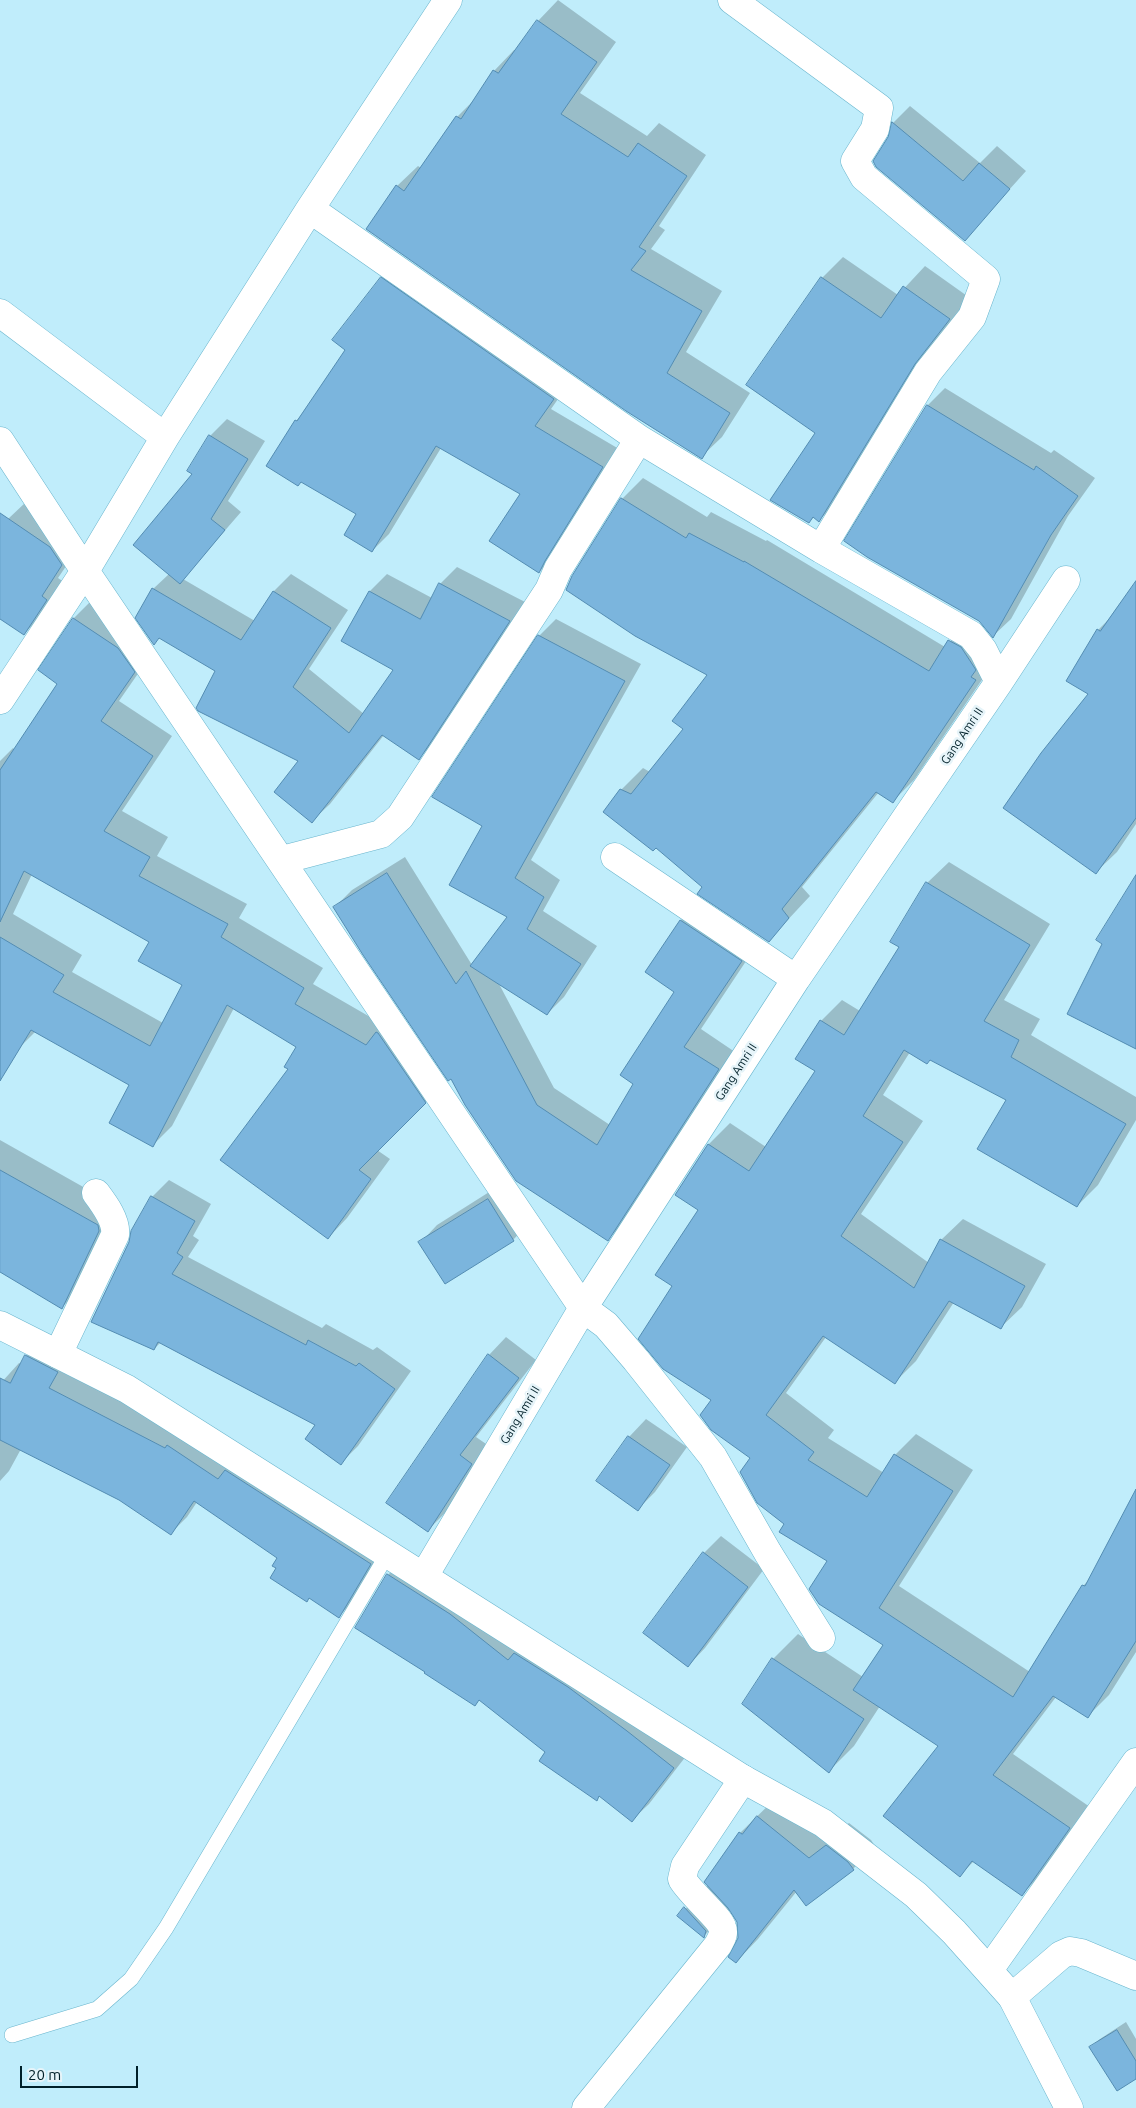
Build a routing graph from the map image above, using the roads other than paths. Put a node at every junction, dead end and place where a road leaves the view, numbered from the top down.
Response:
1 (448, 0) edge
2 (732, 0) edge
3 (310, 209) junction
4 (0, 314) edge
5 (165, 437) junction
6 (639, 439) junction
7 (0, 441) edge
8 (821, 549) junction
9 (85, 572) junction
10 (1066, 580) dead end
11 (998, 682) junction
12 (0, 700) edge
13 (615, 857) dead end
14 (282, 860) junction
15 (796, 979) junction
16 (96, 1193) dead end
17 (583, 1308) junction
18 (0, 1325) edge
19 (58, 1354) junction
20 (387, 1555) junction
21 (424, 1576) junction
22 (821, 1638) dead end
23 (1136, 1762) edge
24 (743, 1779) junction
25 (989, 1970) junction
26 (1136, 1976) edge
27 (1012, 1997) junction
28 (12, 2035) dead end
29 (586, 2108) edge
30 (1069, 2108) edge

1 - 3 street
2 - 8 street
3 - 5 street
3 - 6 street
4 - 5 street
5 - 9 street
6 - 8 street
6 - 14 street
7 - 9 street
8 - 11 street
9 - 12 street
9 - 14 street
10 - 11 street, Gang Amri II
11 - 15 street, Gang Amri II
13 - 15 street
14 - 17 street
15 - 17 street, Gang Amri II
16 - 19 street
17 - 21 street, Gang Amri II
17 - 22 street
18 - 19 street
19 - 20 street
20 - 21 street
20 - 28 lane
21 - 24 street
23 - 25 street
24 - 25 street
24 - 29 street
25 - 27 street
26 - 27 street
27 - 30 street

